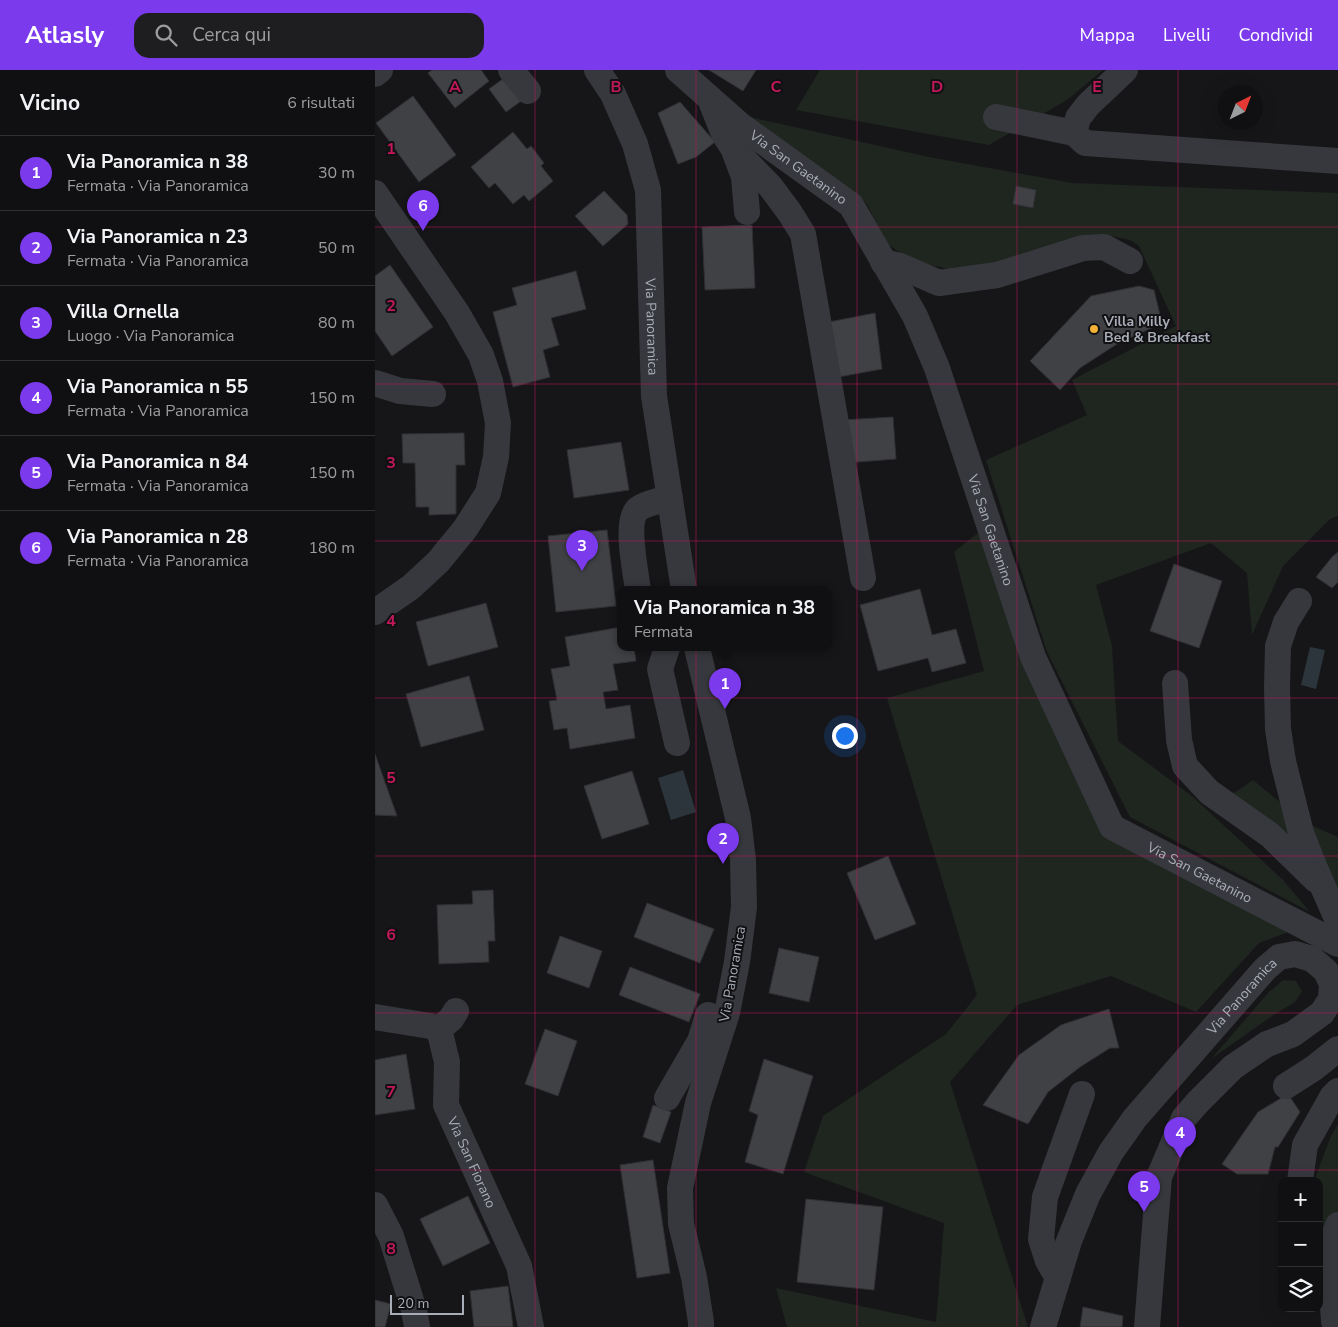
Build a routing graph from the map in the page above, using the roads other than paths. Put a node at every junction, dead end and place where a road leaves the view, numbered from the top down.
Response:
1 (380, 70) edge
2 (511, 70) edge
3 (597, 70) edge
4 (678, 70) edge
5 (1125, 70) edge
6 (375, 74) edge
7 (528, 91) dead end
8 (995, 117) dead end
9 (734, 122) junction
10 (1074, 133) junction
11 (1338, 160) edge
12 (375, 192) edge
13 (747, 212) dead end
14 (1131, 261) dead end
15 (883, 262) junction
16 (375, 383) edge
17 (433, 394) dead end
18 (670, 498) junction
19 (863, 578) dead end
20 (638, 586) edge
21 (683, 586) edge
22 (1299, 601) dead end
23 (375, 612) edge
24 (666, 651) edge
25 (698, 651) edge
26 (1175, 683) dead end
27 (677, 743) dead end
28 (1322, 885) junction
29 (1338, 921) edge
30 (1338, 944) edge
31 (738, 955) junction
32 (1335, 981) edge
33 (375, 1017) edge
34 (1338, 1049) edge
35 (1286, 1086) dead end
36 (1338, 1091) edge
37 (1082, 1094) dead end
38 (667, 1098) dead end
39 (1301, 1177) edge
40 (375, 1205) edge
41 (1338, 1225) edge
42 (1058, 1278) junction
43 (1330, 1316) edge
44 (417, 1327) edge
45 (531, 1327) edge
46 (701, 1327) edge
47 (1043, 1327) edge
48 (1147, 1327) edge

1 - 6 street
2 - 7 street
3 - 18 street, Via Panoramica
4 - 9 street, Via San Gaetanino
5 - 10 street
8 - 10 street
9 - 13 street
9 - 15 street, Via San Gaetanino
9 - 19 street
10 - 11 street
12 - 23 street
14 - 15 street
15 - 30 street, Via San Gaetanino
16 - 17 street
18 - 20 street
18 - 21 street, Via Panoramica
22 - 28 street
24 - 27 street
25 - 31 street, Via Panoramica
26 - 28 street
28 - 29 street
31 - 38 street
31 - 46 street, Via Panoramica
32 - 42 street, Via Panoramica
32 - 48 street, Via Panoramica
33 - 45 street, Via San Fiorano
34 - 35 street
36 - 39 street
37 - 42 street
40 - 44 street
41 - 43 street
42 - 47 street, Via Panoramica

